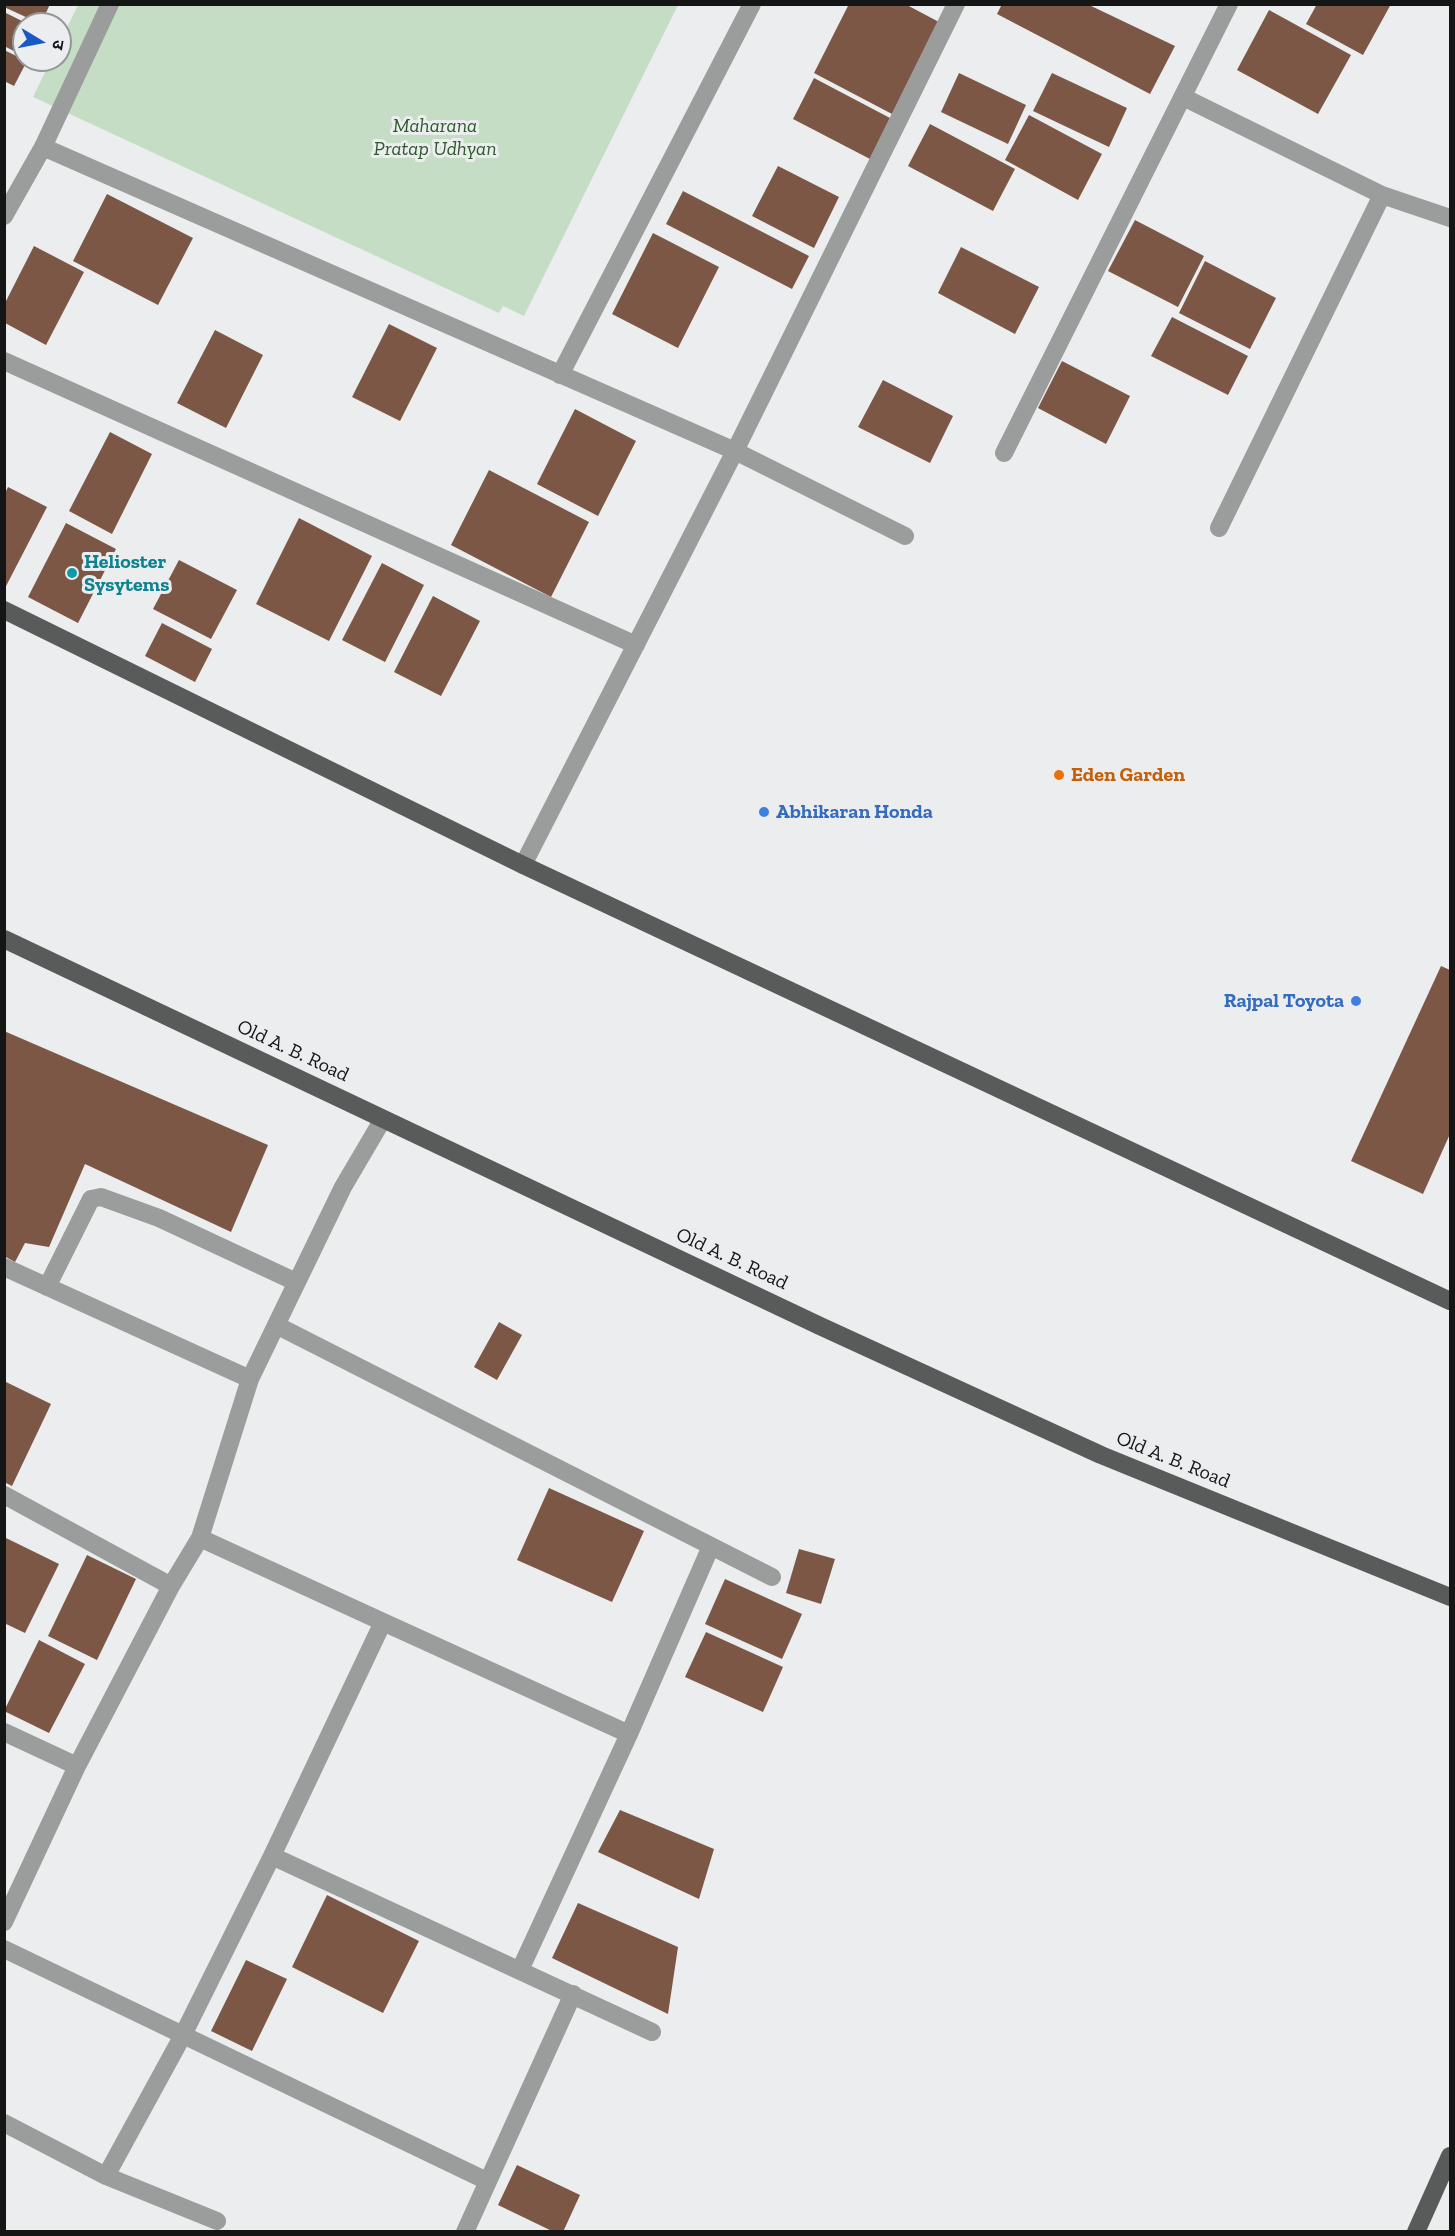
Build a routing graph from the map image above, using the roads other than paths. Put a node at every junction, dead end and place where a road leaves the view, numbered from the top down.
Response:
1 (110, 4) edge
2 (752, 4) edge
3 (956, 4) edge
4 (1229, 4) edge
5 (1183, 97) junction
6 (44, 147) junction
7 (1382, 195) junction
8 (4, 216) edge
9 (1450, 218) edge
10 (4, 361) edge
11 (560, 375) junction
12 (735, 451) junction
13 (1004, 453) dead end
14 (1219, 528) dead end
15 (905, 536) dead end
16 (4, 610) edge
17 (636, 645) junction
18 (523, 865) junction
19 (4, 939) edge
20 (383, 1119) junction
21 (4, 1267) edge
22 (296, 1282) junction
23 (47, 1287) junction
24 (1450, 1302) edge
25 (276, 1325) junction
26 (250, 1379) junction
27 (4, 1495) edge
28 (200, 1538) junction
29 (711, 1546) junction
30 (772, 1577) dead end
31 (171, 1586) junction
32 (1450, 1597) edge
33 (383, 1622) junction
34 (4, 1732) edge
35 (629, 1734) junction
36 (77, 1766) junction
37 (272, 1856) junction
38 (4, 1922) edge
39 (4, 1949) edge
40 (520, 1970) junction
41 (573, 1994) junction
42 (652, 2032) dead end
43 (183, 2035) junction
44 (4, 2123) edge
45 (1450, 2156) edge
46 (106, 2175) junction
47 (487, 2181) junction
48 (217, 2221) dead end
49 (465, 2232) edge
50 (1416, 2232) edge

1 - 6 street
2 - 11 street
3 - 12 street
4 - 5 street
5 - 7 street
5 - 13 street
6 - 8 street
6 - 11 street
7 - 9 street
7 - 14 street
10 - 17 street
11 - 12 street
12 - 15 street
12 - 17 street
16 - 18 main road
17 - 18 street
18 - 24 main road
19 - 20 main road, Old A. B. Road
20 - 22 street
20 - 32 main road, Old A. B. Road
21 - 23 street
22 - 23 street
22 - 25 street
23 - 26 street
25 - 26 street
25 - 29 street
26 - 28 street
27 - 31 street
28 - 31 street
28 - 33 street
29 - 30 street
29 - 35 street
31 - 36 street
33 - 35 street
33 - 37 street
34 - 36 street
35 - 40 street
36 - 38 street
37 - 40 street
37 - 43 street
39 - 43 street
40 - 41 street
41 - 42 street
41 - 47 street
43 - 46 street
43 - 47 street
44 - 46 street
45 - 50 main road
46 - 48 street
47 - 49 street

